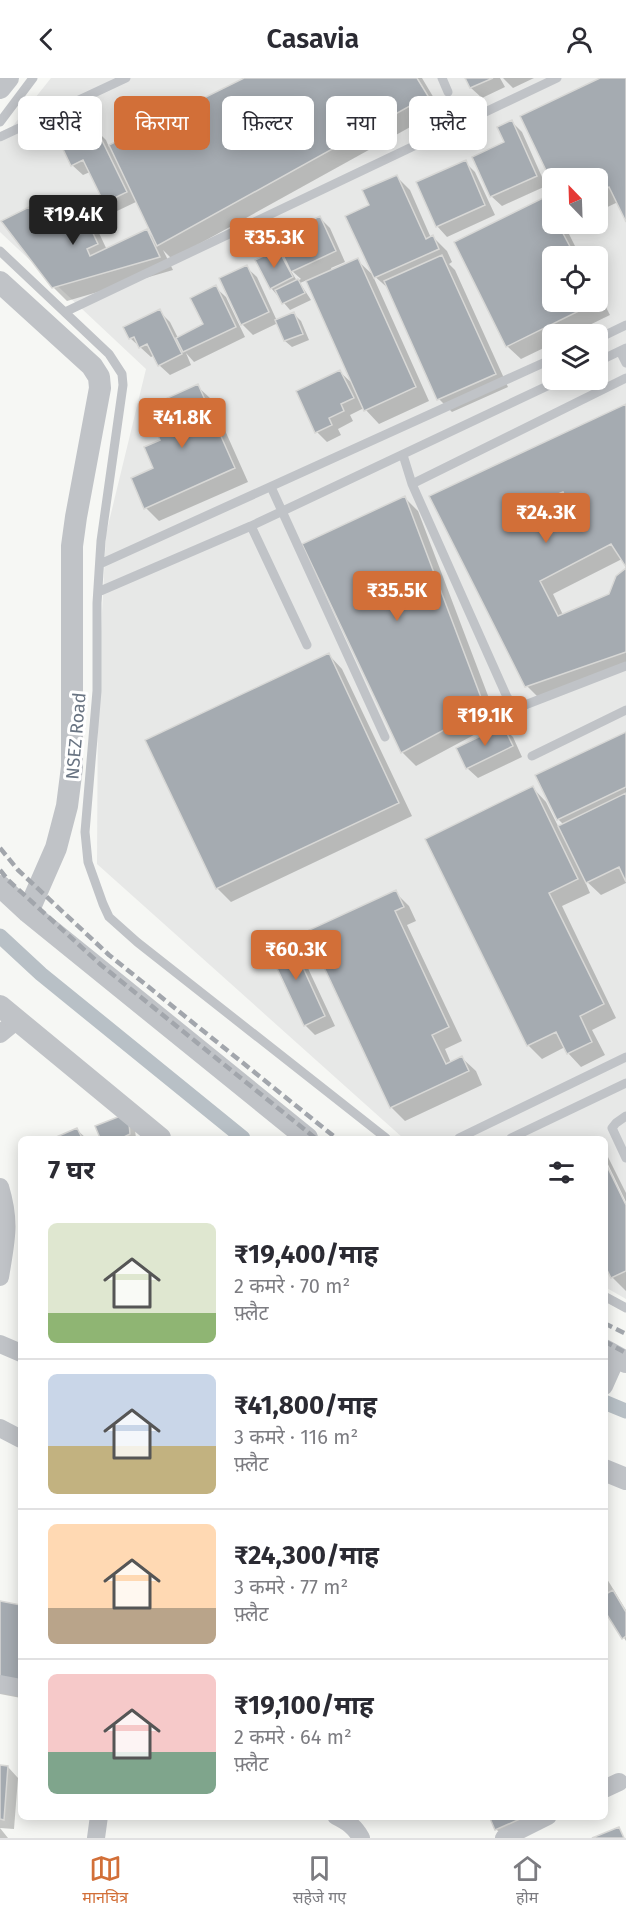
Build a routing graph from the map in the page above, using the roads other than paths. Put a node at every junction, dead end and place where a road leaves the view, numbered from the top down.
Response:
1 (8, 78) edge
2 (33, 78) edge
3 (126, 78) edge
4 (442, 78) edge
5 (557, 78) edge
6 (0, 87) edge
7 (448, 92) dead end
8 (0, 122) edge
9 (0, 137) edge
10 (0, 251) edge
11 (0, 282) edge
12 (65, 312) junction
13 (626, 325) edge
14 (608, 334) edge
15 (623, 349) edge
16 (608, 356) edge
17 (626, 363) edge
18 (542, 364) edge
19 (626, 378) edge
20 (542, 389) edge
21 (403, 455) junction
22 (412, 484) junction
23 (271, 487) junction
24 (283, 511) junction
25 (251, 526) junction
26 (100, 564) junction
27 (98, 592) junction
28 (307, 645) dead end
29 (626, 666) edge
30 (626, 710) edge
31 (385, 737) dead end
32 (532, 756) dead end
33 (0, 886) edge
34 (28, 912) junction
35 (9, 1013) edge
36 (0, 1034) edge
37 (626, 1057) edge
38 (626, 1083) edge
39 (626, 1116) edge
40 (150, 1136) edge
41 (305, 1136) edge
42 (383, 1136) edge
43 (463, 1136) edge
44 (515, 1136) edge
45 (626, 1158) edge
46 (9, 1196) edge
47 (0, 1277) edge
48 (608, 1298) edge
49 (626, 1308) edge
50 (0, 1344) edge
51 (18, 1351) edge
52 (615, 1359) edge
53 (608, 1376) edge
54 (0, 1428) edge
55 (18, 1437) edge
56 (608, 1472) edge
57 (626, 1479) edge
58 (0, 1684) edge
59 (18, 1687) edge
60 (98, 1820) edge
61 (345, 1820) edge
62 (540, 1820) edge
63 (96, 1838) edge
64 (361, 1838) edge
65 (504, 1838) edge

1 - 6 street
2 - 8 lane
3 - 9 lane
4 - 7 lane
5 - 12 lane
10 - 12 lane, NSEZ Road
11 - 34 street
12 - 26 lane, NSEZ Road
13 - 14 lane
15 - 16 lane
15 - 17 lane
18 - 23 lane
19 - 22 lane
20 - 21 lane
21 - 22 lane
21 - 24 lane
22 - 29 lane
23 - 24 lane
23 - 26 lane
24 - 25 lane
24 - 31 lane
25 - 27 lane
25 - 28 lane
26 - 27 lane, NSEZ Road
27 - 42 lane, NSEZ Road
30 - 32 lane
33 - 34 street
34 - 41 street
35 - 36 street
35 - 40 street
37 - 43 lane
38 - 44 lane
39 - 45 lane
46 - 47 street
48 - 49 lane
50 - 51 street
52 - 53 street
54 - 55 street
56 - 57 street
58 - 59 street
60 - 63 street
61 - 64 street
62 - 65 street

